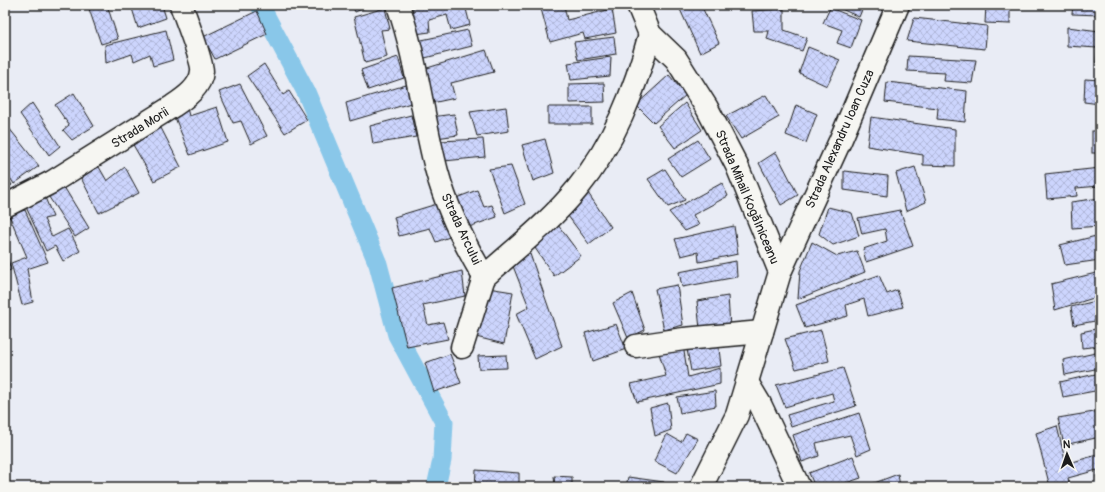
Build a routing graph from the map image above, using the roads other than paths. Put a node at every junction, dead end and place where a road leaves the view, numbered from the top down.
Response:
1 (181, 5) edge
2 (398, 5) edge
3 (638, 5) edge
4 (898, 5) edge
5 (650, 34) junction
6 (5, 206) edge
7 (780, 272) junction
8 (484, 277) junction
9 (762, 332) junction
10 (636, 346) dead end
11 (462, 347) dead end
12 (748, 384) junction
13 (701, 487) edge
14 (799, 487) edge

1 - 6 street, Strada Morii
2 - 8 street, Strada Arcului
3 - 5 street, Strada Mihail Kogălniceanu
4 - 7 street, Strada Alexandru Ioan Cuza
5 - 7 street, Strada Mihail Kogălniceanu
5 - 8 street, Strada Arcului
7 - 9 street, Strada Mihail Kogălniceanu
8 - 11 street
9 - 10 street
9 - 12 street, Strada Mihail Kogălniceanu
12 - 13 street, Strada Mihail Kogălniceanu
12 - 14 street

